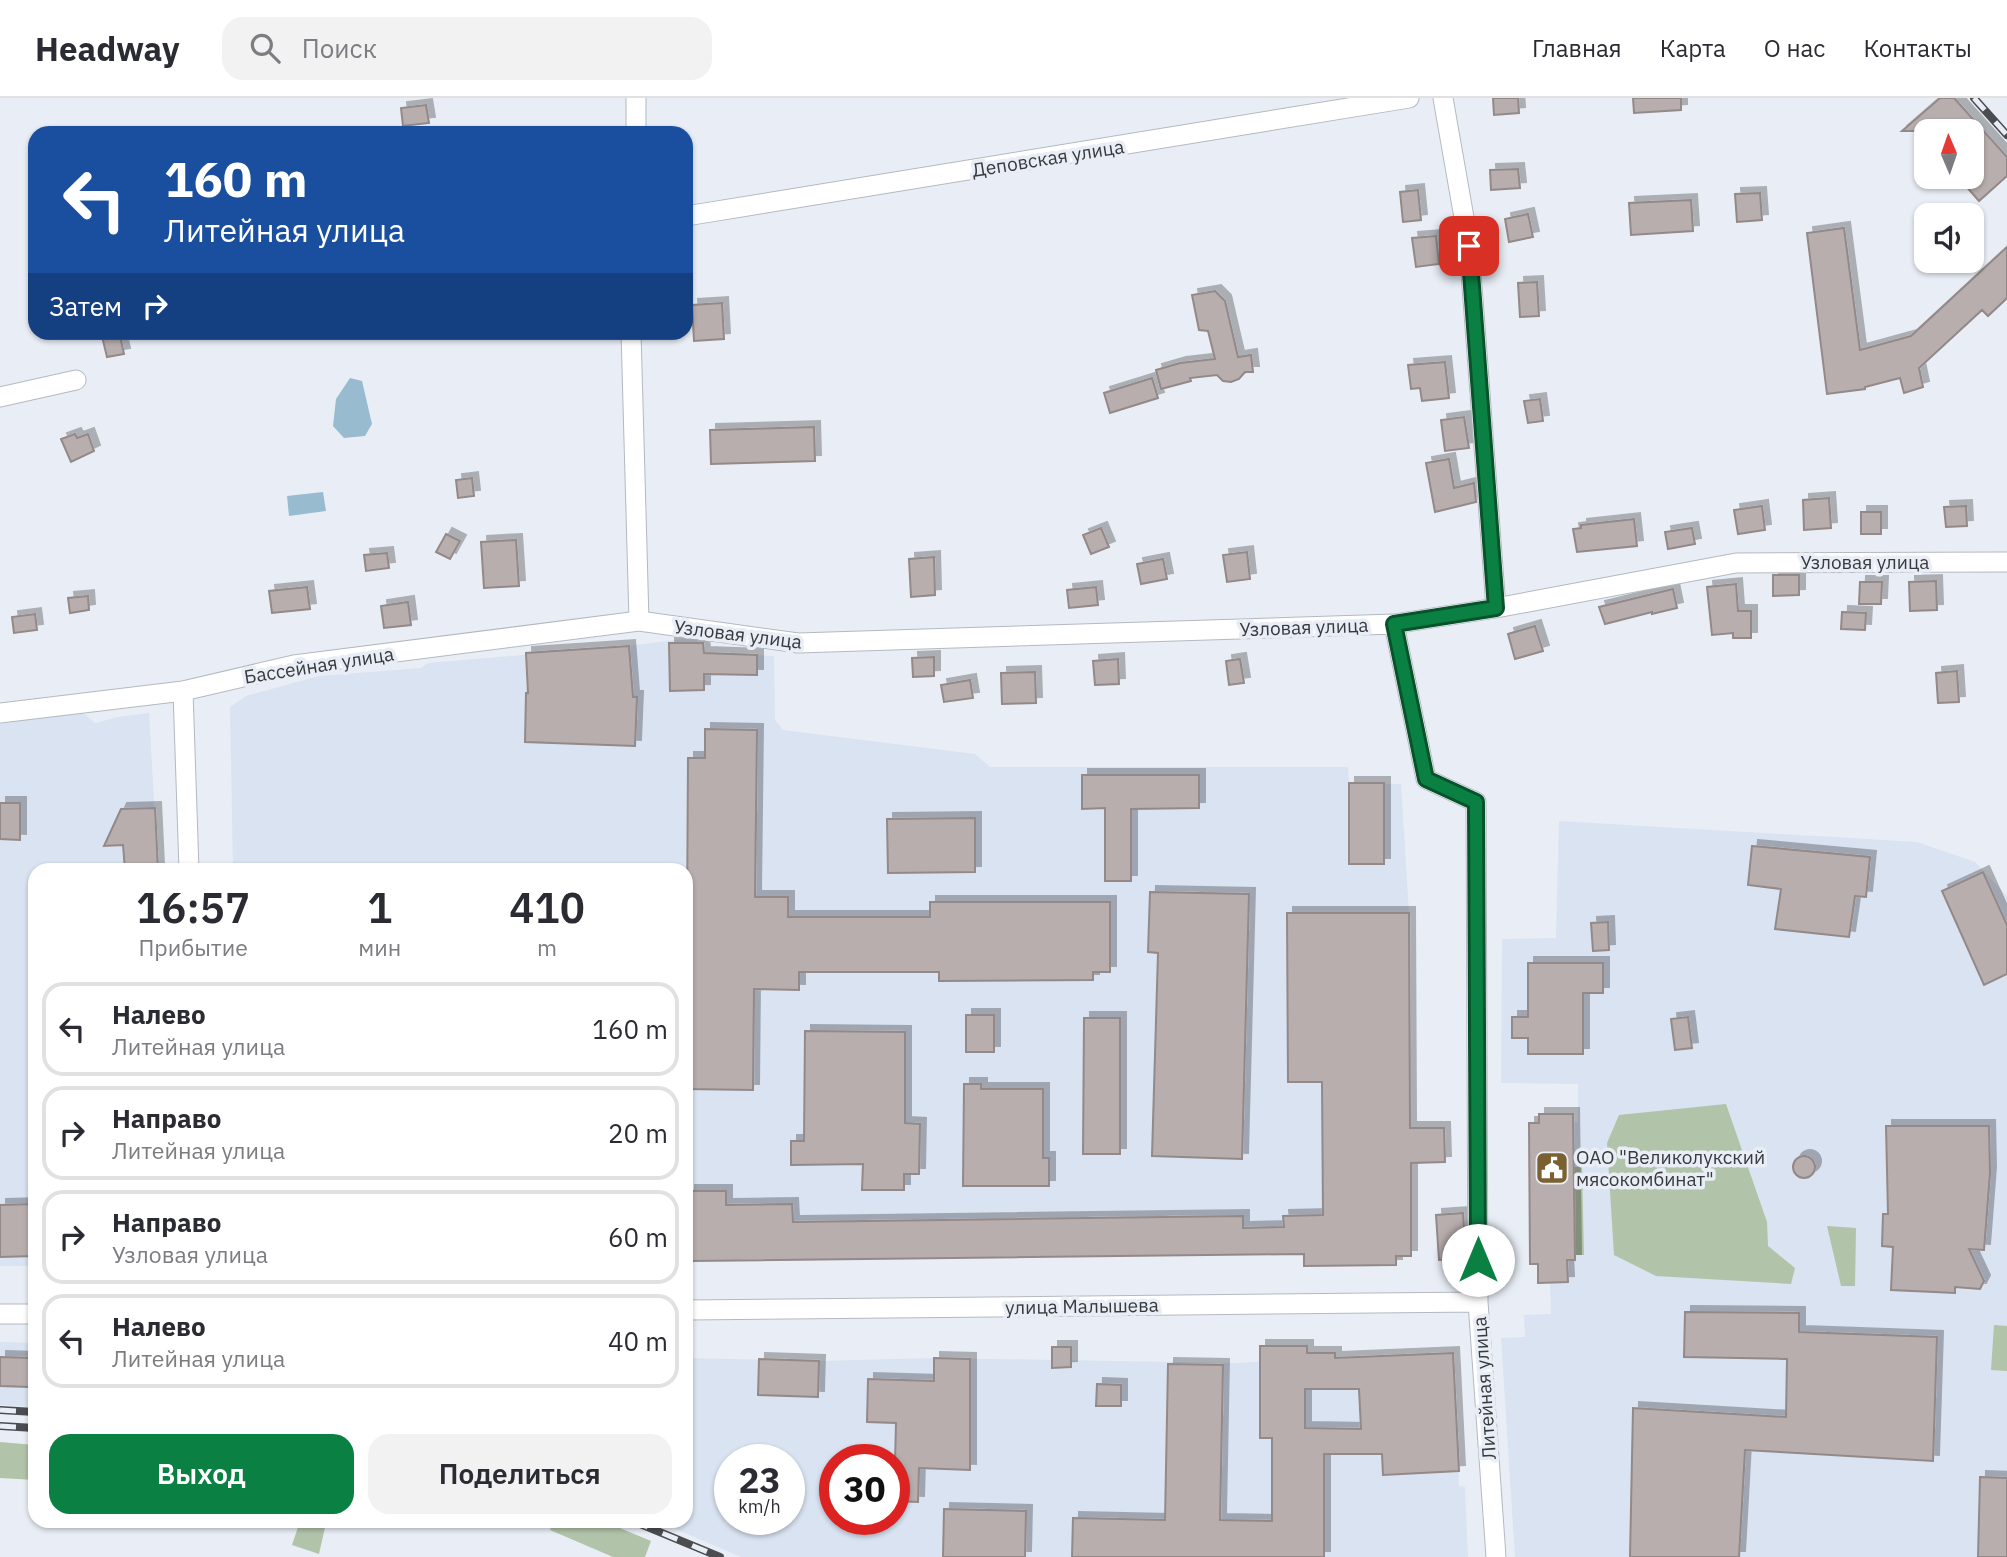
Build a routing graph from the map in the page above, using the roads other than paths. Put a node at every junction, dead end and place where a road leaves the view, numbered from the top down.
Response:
1 (636, 98) edge
2 (1409, 98) edge
3 (1443, 98) edge
4 (636, 126) edge
5 (693, 215) edge
6 (631, 340) edge
7 (76, 380) dead end
8 (0, 397) edge
9 (2007, 562) edge
10 (1496, 608) junction
11 (639, 621) junction
12 (1394, 624) junction
13 (183, 691) junction
14 (0, 713) edge
15 (189, 863) edge
16 (1478, 1302) junction
17 (693, 1310) edge
18 (0, 1314) edge
19 (28, 1314) edge
20 (1496, 1557) edge

1 - 4 street
2 - 5 street, Деповская улица
3 - 10 street
6 - 11 street
7 - 8 street
9 - 10 street, Узловая улица
10 - 12 street, Узловая улица
11 - 12 street, Узловая улица
11 - 13 street, Бассейная улица
12 - 16 street, Литейная улица
13 - 14 street, Бассейная улица
13 - 15 street
16 - 17 street, улица Малышева
16 - 20 street, Литейная улица
18 - 19 street

